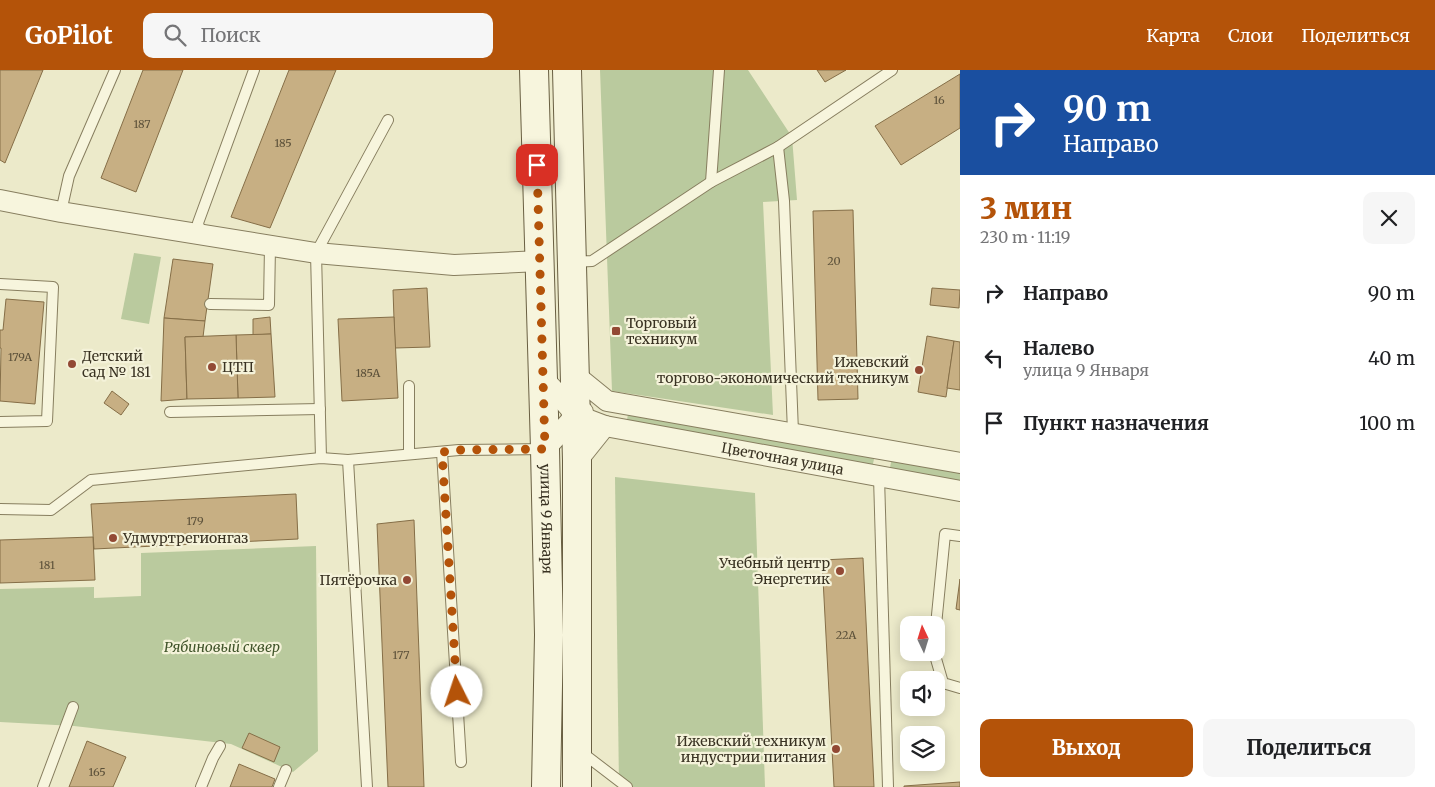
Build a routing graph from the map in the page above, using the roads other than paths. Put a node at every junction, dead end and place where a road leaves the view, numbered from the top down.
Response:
1 (115, 70) edge
2 (254, 70) edge
3 (534, 70) edge
4 (567, 70) edge
5 (719, 70) edge
6 (892, 70) edge
7 (388, 120) dead end
8 (778, 147) junction
9 (711, 182) junction
10 (0, 200) edge
11 (61, 212) junction
12 (201, 235) junction
13 (270, 246) junction
14 (316, 253) junction
15 (540, 261) junction
16 (572, 262) junction
17 (0, 284) edge
18 (210, 304) dead end
19 (575, 375) junction
20 (543, 378) junction
21 (409, 386) dead end
22 (607, 401) junction
23 (320, 409) junction
24 (170, 412) dead end
25 (576, 415) junction
26 (0, 422) edge
27 (606, 426) junction
28 (793, 432) junction
29 (545, 449) junction
30 (883, 449) junction
31 (442, 452) junction
32 (409, 454) junction
33 (321, 458) junction
34 (348, 460) junction
35 (577, 461) junction
36 (960, 463) edge
37 (879, 477) junction
38 (960, 491) edge
39 (0, 509) edge
40 (960, 536) edge
41 (937, 616) edge
42 (937, 661) edge
43 (960, 688) edge
44 (73, 707) dead end
45 (220, 746) dead end
46 (577, 749) junction
47 (461, 762) dead end
48 (286, 770) dead end
49 (43, 787) edge
50 (201, 787) edge
51 (279, 787) edge
52 (366, 787) edge
53 (546, 787) edge
54 (577, 787) edge
55 (627, 787) edge
56 (888, 787) edge

1 - 11 lane
2 - 12 lane
3 - 15 main road, улица 9 Января
4 - 16 main road
5 - 9 lane
6 - 8 lane
7 - 14 lane
8 - 9 lane
8 - 28 lane
9 - 16 lane
10 - 11 street
11 - 12 street
12 - 13 street
13 - 14 street
13 - 18 lane
14 - 15 street
14 - 23 lane
15 - 20 main road, улица 9 Января
16 - 19 main road
17 - 26 lane
19 - 22 street
19 - 25 main road
20 - 25 street
20 - 29 main road, улица 9 Января
21 - 32 lane
22 - 25 street
22 - 28 street, Цветочная улица
23 - 24 lane
23 - 33 lane
25 - 27 street, Цветочная улица
25 - 29 street
25 - 35 main road
27 - 35 street
27 - 37 street, Цветочная улица
28 - 30 street, Цветочная улица
29 - 31 lane
29 - 53 main road, улица 9 Января
30 - 36 street, Цветочная улица
30 - 37 street
31 - 32 lane
31 - 47 lane
32 - 34 lane
33 - 34 lane
33 - 39 lane
34 - 52 lane
35 - 46 main road
37 - 38 street, Цветочная улица
37 - 56 lane
40 - 41 lane
42 - 43 lane
44 - 49 lane
45 - 50 lane
46 - 54 main road
46 - 55 lane
48 - 51 lane

